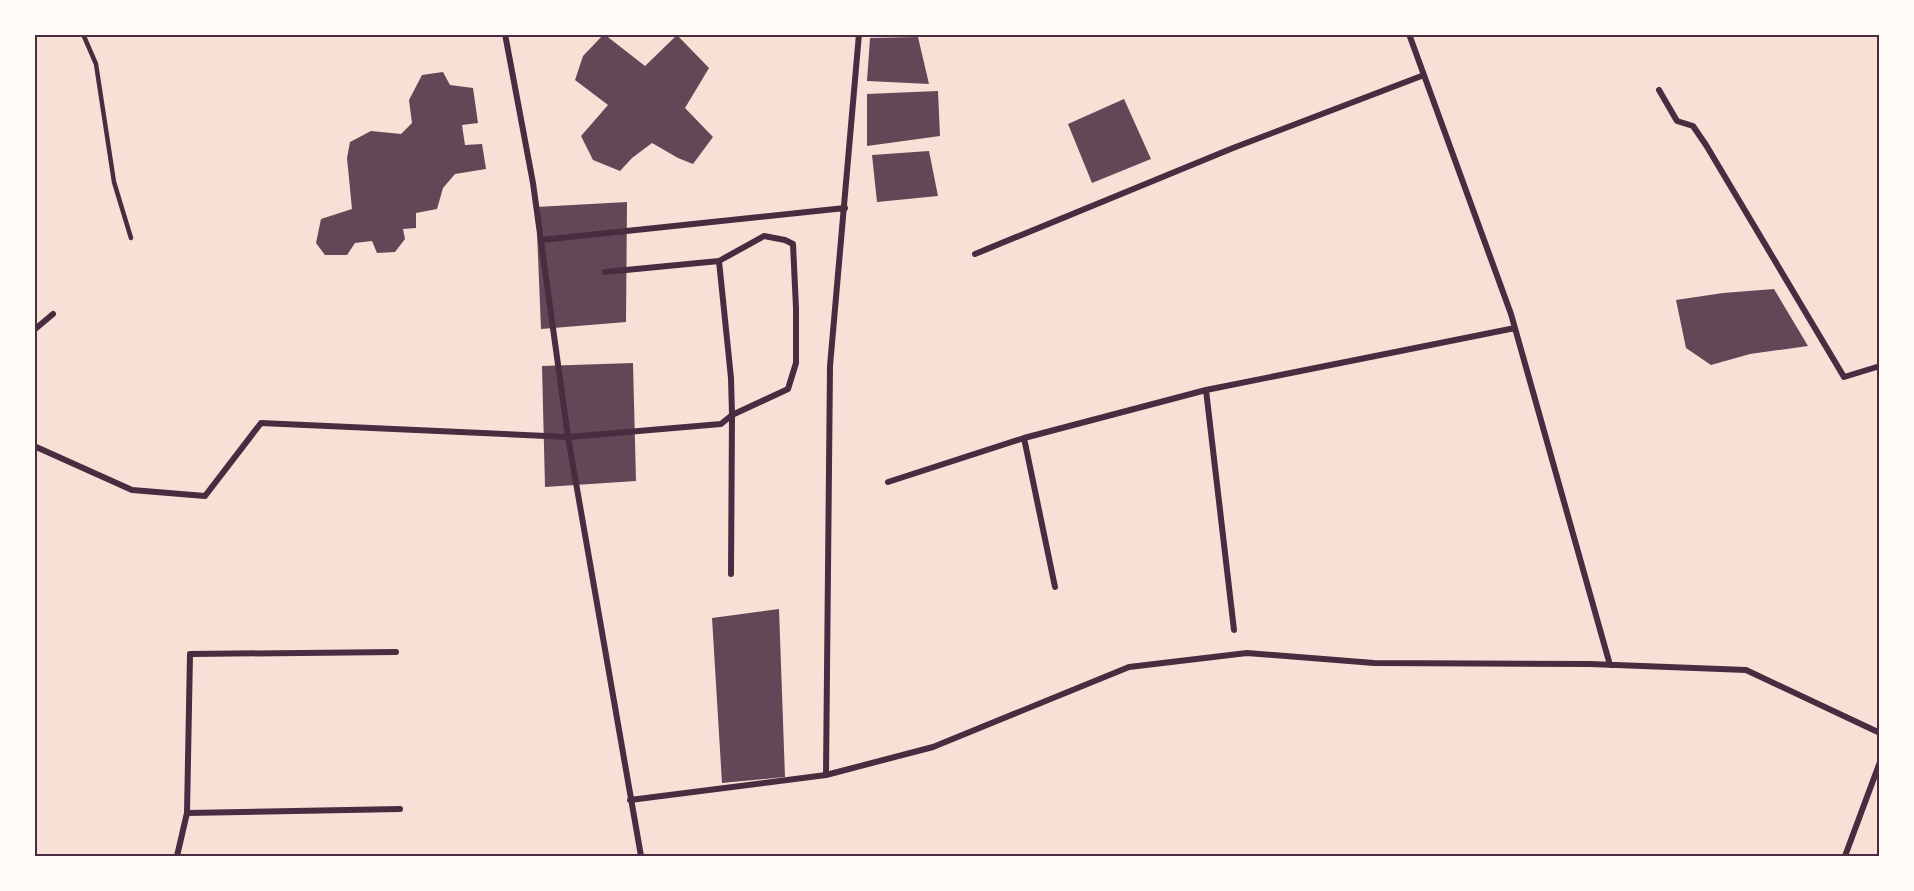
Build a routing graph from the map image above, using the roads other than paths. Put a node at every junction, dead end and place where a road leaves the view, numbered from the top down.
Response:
1 (83, 34) edge
2 (504, 34) edge
3 (860, 34) edge
4 (1409, 34) edge
5 (1424, 75) junction
6 (1659, 90) dead end
7 (845, 208) junction
8 (131, 238) dead end
9 (541, 240) junction
10 (975, 254) dead end
11 (719, 261) junction
12 (605, 272) dead end
13 (53, 314) dead end
14 (1515, 328) junction
15 (34, 330) edge
16 (1880, 366) edge
17 (1206, 390) junction
18 (732, 416) junction
19 (568, 437) junction
20 (1024, 438) junction
21 (34, 446) edge
22 (888, 482) dead end
23 (731, 574) dead end
24 (1055, 587) dead end
25 (1234, 630) dead end
26 (396, 652) dead end
27 (1610, 665) junction
28 (1880, 733) edge
29 (1880, 762) edge
30 (826, 775) junction
31 (630, 800) junction
32 (400, 809) dead end
33 (187, 813) junction
34 (177, 856) edge
35 (641, 856) edge
36 (1845, 856) edge

1 - 8 lane
2 - 9 street
3 - 7 street
4 - 5 street
5 - 10 street
5 - 14 street
6 - 16 street
7 - 9 street
7 - 30 street
9 - 19 street
11 - 12 street
11 - 18 street
11 - 18 street
13 - 15 street
14 - 17 street
14 - 27 street
17 - 20 street
17 - 25 street
18 - 19 street
18 - 23 street
19 - 21 street
19 - 31 street
20 - 22 street
20 - 24 street
26 - 33 street
27 - 28 street
27 - 30 street
29 - 36 street
30 - 31 street
31 - 35 street
32 - 33 street
33 - 34 street

